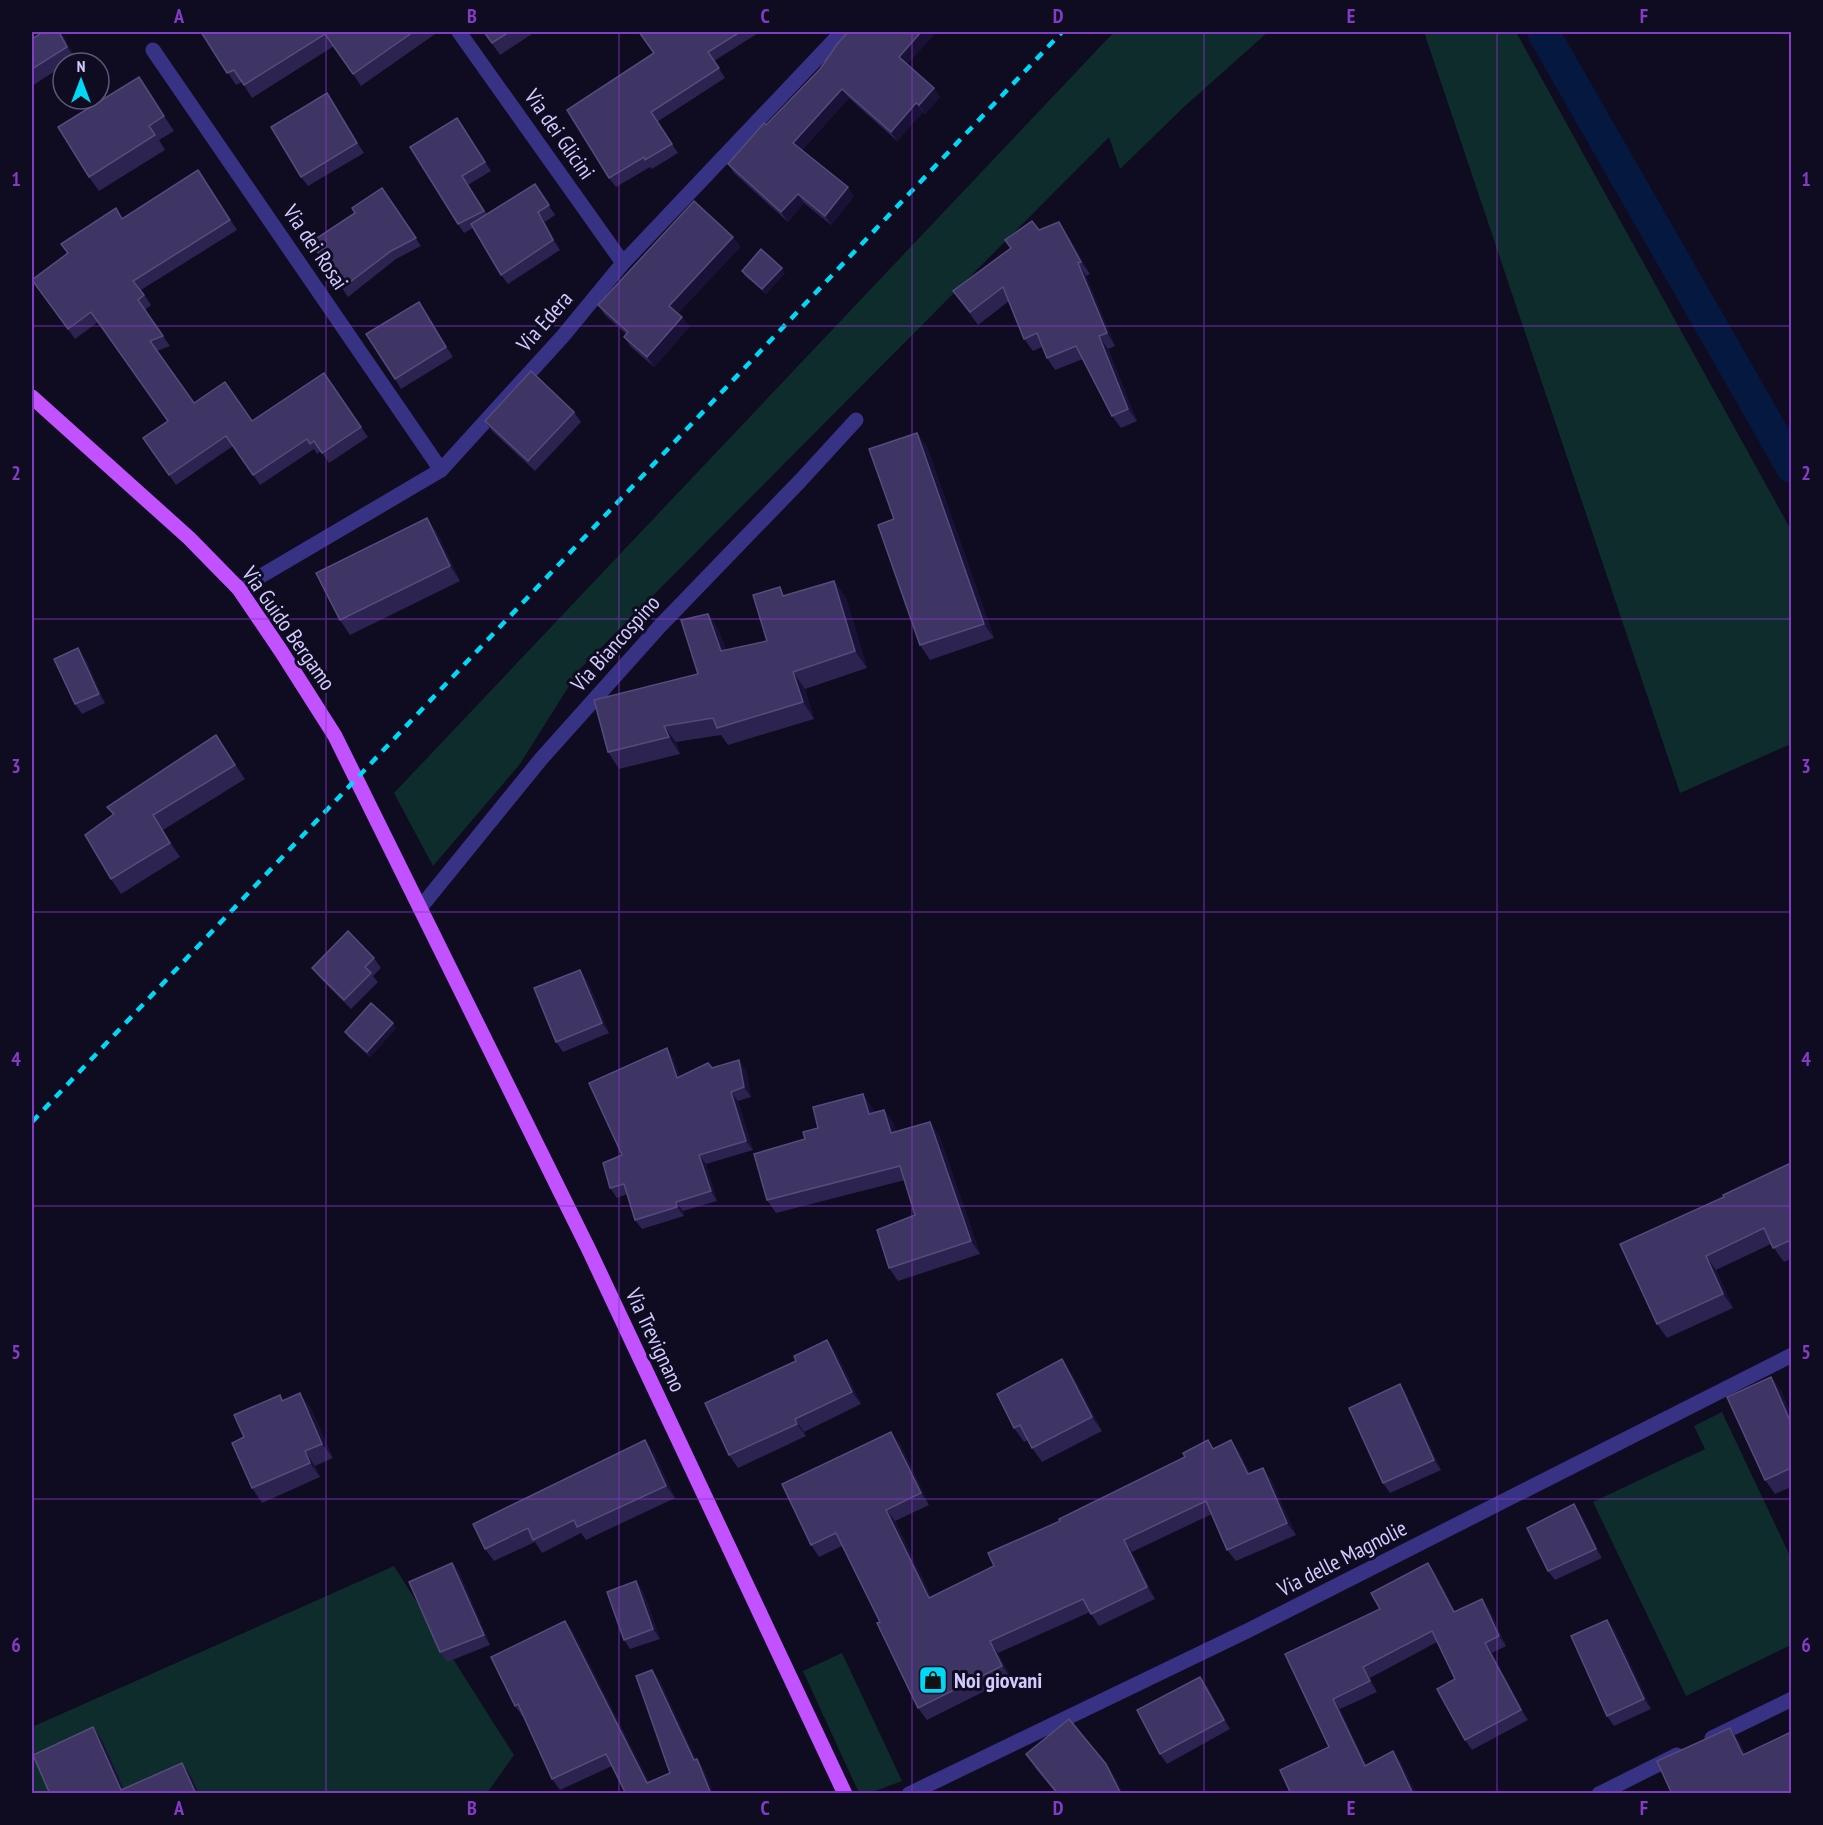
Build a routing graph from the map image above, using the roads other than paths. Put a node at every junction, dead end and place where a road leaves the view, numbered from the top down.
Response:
1 (459, 32) edge
2 (842, 32) edge
3 (153, 50) dead end
4 (623, 263) junction
5 (32, 397) edge
6 (856, 420) dead end
7 (441, 470) junction
8 (239, 589) junction
9 (420, 908) junction
10 (1791, 1355) edge
11 (1791, 1700) edge
12 (1624, 1788) edge
13 (845, 1794) edge
14 (909, 1794) edge
15 (1599, 1794) edge

1 - 4 street, Via dei Glicini
2 - 4 street, Via Edera
3 - 7 street, Via dei Rosai
4 - 7 street, Via Edera
5 - 8 main road, Via Guido Bergamo
6 - 9 street, Via Biancospino
7 - 8 street, Via Edera
8 - 9 main road, Via Guido Bergamo
9 - 13 main road, Via Trevignano
10 - 14 street, Via delle Magnolie
11 - 12 street
12 - 15 street

